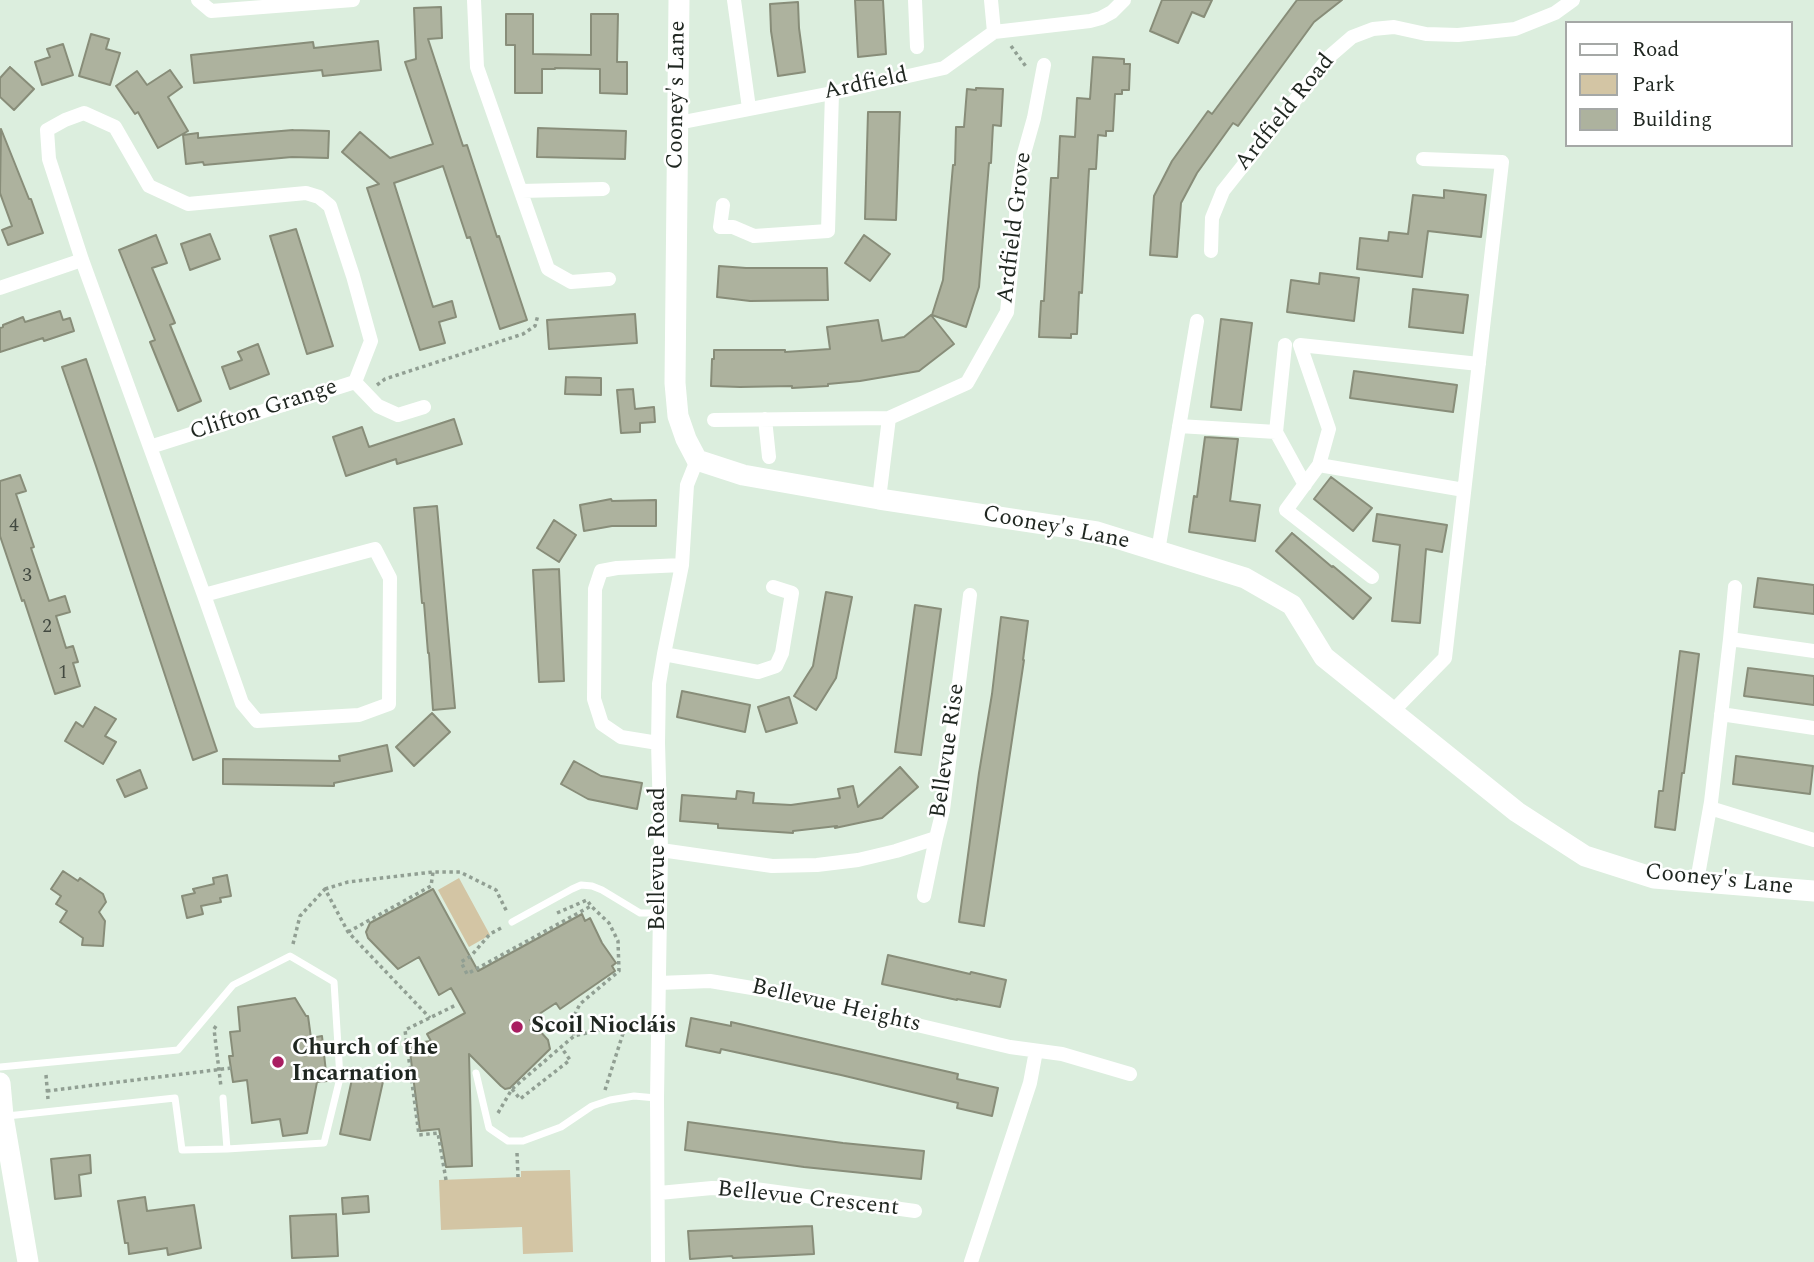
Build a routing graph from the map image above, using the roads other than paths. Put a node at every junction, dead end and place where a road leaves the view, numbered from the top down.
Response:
1 (198, 0) edge
2 (353, 0) edge
3 (474, 0) edge
4 (679, 0) edge
5 (734, 0) edge
6 (915, 0) edge
7 (991, 0) edge
8 (1124, 0) edge
9 (1573, 0) edge
10 (1000, 31) junction
11 (917, 47) dead end
12 (1044, 65) road end
13 (832, 93) junction
14 (749, 108) junction
15 (678, 123) junction
16 (1423, 159) dead end
17 (603, 189) dead end
18 (521, 191) junction
19 (723, 205) dead end
20 (1210, 251) dead end
21 (82, 260) junction
22 (609, 279) dead end
23 (0, 288) edge
24 (1197, 321) dead end
25 (1285, 345) dead end
26 (1479, 363) junction
27 (361, 387) junction
28 (424, 407) dead end
29 (889, 418) junction
30 (765, 419) junction
31 (713, 420) dead end
32 (1179, 426) junction
33 (1276, 432) junction
34 (150, 447) junction
35 (769, 457) dead end
36 (697, 460) junction
37 (1319, 465) junction
38 (1305, 485) junction
39 (1464, 490) junction
40 (879, 499) junction
41 (1158, 551) junction
42 (682, 565) junction
43 (1373, 577) dead end
44 (773, 587) dead end
45 (1735, 587) dead end
46 (204, 595) junction
47 (970, 595) dead end
48 (1730, 639) junction
49 (1814, 651) edge
50 (664, 654) junction
51 (1392, 712) junction
52 (1721, 714) junction
53 (1814, 728) edge
54 (658, 743) junction
55 (1710, 808) junction
56 (936, 838) junction
57 (1814, 840) edge
58 (661, 850) junction
59 (1697, 881) junction
60 (1814, 891) edge
61 (924, 896) dead end
62 (660, 913) junction
63 (512, 922) road end
64 (659, 983) junction
65 (1036, 1051) junction
66 (0, 1067) edge
67 (476, 1073) dead end
68 (1130, 1074) dead end
69 (0, 1083) edge
70 (223, 1098) road end
71 (657, 1098) junction
72 (3, 1116) junction
73 (227, 1149) junction
74 (6, 1168) edge
75 (659, 1193) junction
76 (915, 1211) dead end
77 (28, 1262) edge
78 (658, 1262) edge
79 (971, 1262) edge

1 - 2 street
3 - 18 street
4 - 15 street, Cooney's Lane
5 - 14 street
6 - 11 street
7 - 10 street
8 - 10 street, Ardfield
9 - 20 street, Ardfield Road
10 - 13 street, Ardfield
12 - 29 street, Ardfield Grove
13 - 14 street, Ardfield
13 - 19 street
14 - 15 street, Ardfield
15 - 36 street, Cooney's Lane
16 - 26 street
17 - 18 street
18 - 22 street
21 - 23 street
21 - 27 street, Clifton Grange
21 - 34 street, Clifton Grange
24 - 32 street
25 - 33 street
26 - 37 street
26 - 39 street
27 - 28 street
27 - 34 street, Clifton Grange
29 - 30 street, Ardfield Grove
29 - 40 street
30 - 31 street, Ardfield Grove
30 - 35 street
32 - 33 street
32 - 41 street
33 - 38 street
34 - 46 street, Clifton Grange
36 - 40 street, Cooney's Lane
36 - 42 street, Bellevue Road
37 - 38 street
37 - 39 street
38 - 43 street
39 - 51 street
40 - 41 street, Cooney's Lane
41 - 51 street, Cooney's Lane
42 - 50 street, Bellevue Road
42 - 54 street
44 - 50 street
45 - 48 street
46 - 46 street, Clifton Grange
47 - 56 street, Bellevue Rise
48 - 49 street
48 - 52 street
50 - 54 street, Bellevue Road
51 - 59 street, Cooney's Lane
52 - 53 street
52 - 55 street
54 - 58 street, Bellevue Road
55 - 57 street
55 - 59 street
56 - 58 street, Bellevue Rise
56 - 61 street
58 - 62 street, Bellevue Road
59 - 60 street, Cooney's Lane
62 - 63 lane
62 - 64 street, Bellevue Road
64 - 65 street, Bellevue Heights
64 - 71 street, Bellevue Road
65 - 68 street, Bellevue Heights
65 - 79 street
66 - 73 lane
67 - 71 lane
69 - 72 street
70 - 73 lane
71 - 75 street, Bellevue Road
72 - 73 lane
72 - 74 street
74 - 77 street
75 - 76 street, Bellevue Crescent
75 - 78 street, Bellevue Road

